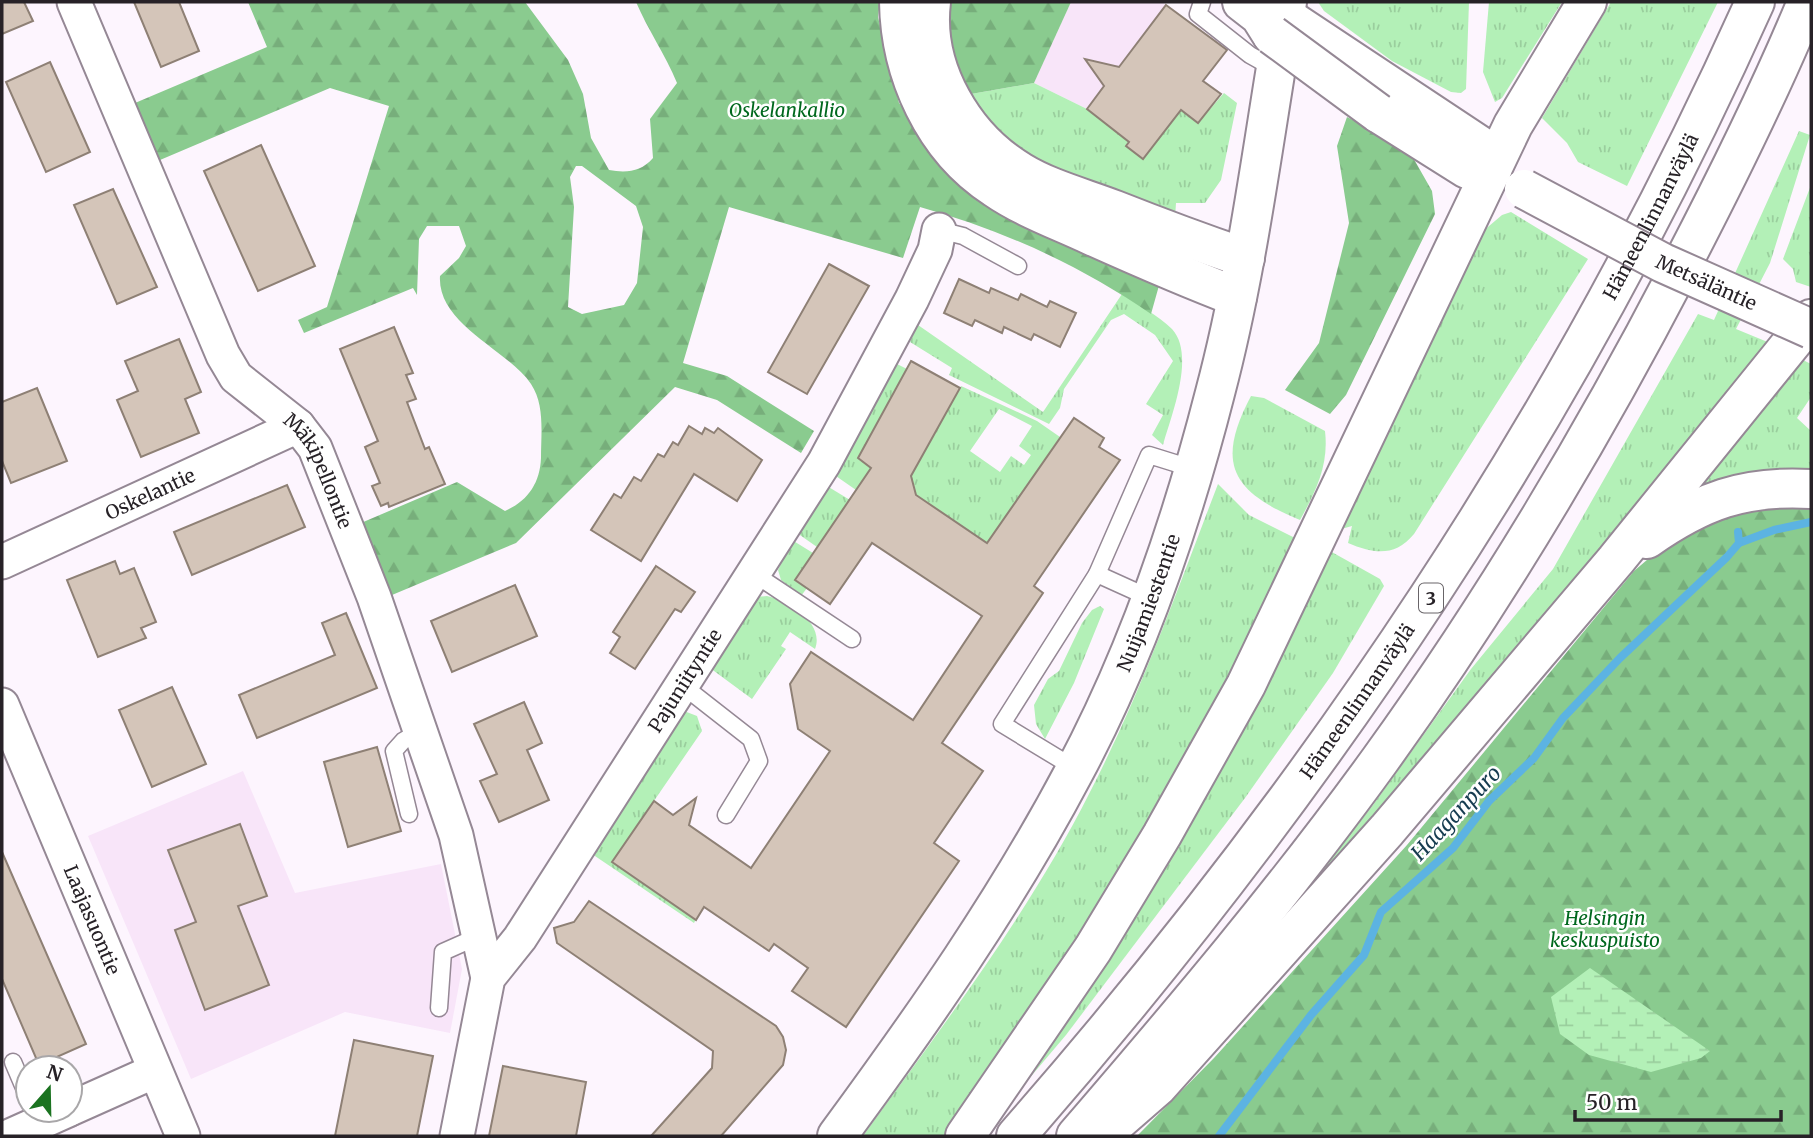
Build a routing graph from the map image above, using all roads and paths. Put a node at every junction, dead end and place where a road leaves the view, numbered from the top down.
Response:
1 (74, 2) edge
2 (898, 2) edge
3 (931, 2) edge
4 (1587, 2) edge
5 (1755, 2) edge
6 (1807, 2) edge
7 (1263, 7) edge
8 (1198, 14) edge
9 (1275, 69) junction
10 (1508, 179) junction
11 (939, 230) joint
12 (1245, 258) junction
13 (1018, 266) dead end
14 (1237, 297) junction
15 (1811, 319) edge
16 (1811, 329) edge
17 (298, 426) junction
18 (1194, 469) junction
19 (1811, 489) edge
20 (1616, 561) junction
21 (2, 562) edge
22 (754, 573) junction
23 (1097, 574) junction
24 (1150, 598) junction
25 (852, 639) dead end
26 (682, 685) junction
27 (2, 705) edge
28 (420, 731) junction
29 (1076, 769) junction
30 (409, 814) dead end
31 (726, 815) dead end
32 (480, 936) junction
33 (488, 978) junction
34 (439, 1008) dead end
35 (12, 1062) dead end
36 (14, 1065) edge
37 (155, 1071) junction
38 (84, 1098) edge
39 (183, 1136) edge
40 (457, 1136) edge
41 (837, 1136) edge
42 (965, 1136) edge
43 (1016, 1136) edge
44 (1076, 1136) edge
45 (1099, 1136) edge

1 - 17 street, Mäkipellontie
2 - 14 main road
3 - 12 main road
4 - 10 main road
5 - 43 main road, Hämeenlinnanväylä / 3
6 - 44 main road
7 - 9 main road, Nuijamiestentie
7 - 10 main road, Metsäläntie, bridge
8 - 9 lane
9 - 12 main road, Nuijamiestentie
10 - 16 main road, Metsäläntie, bridge
10 - 42 main road
11 - 13 lane
11 - 22 street, Pajuniityntie
12 - 14 main road, Nuijamiestentie
14 - 18 main road, Nuijamiestentie
15 - 20 main road
17 - 21 street, Oskelantie
17 - 28 street, Mäkipellontie
18 - 23 lane
18 - 24 main road, Nuijamiestentie
19 - 20 main road
20 - 45 main road
22 - 25 lane
22 - 26 street, Pajuniityntie
23 - 24 lane
23 - 29 lane
24 - 29 main road, Nuijamiestentie
26 - 31 lane
26 - 33 street, Pajuniityntie
27 - 37 street, Laajasuontie
28 - 30 lane
28 - 32 street, Mäkipellontie
29 - 41 main road, Nuijamiestentie
32 - 33 street, Mäkipellontie
32 - 34 lane
33 - 40 street, Pajuniityntie
35 - 36 lane
37 - 38 street
37 - 39 street, Laajasuontie

